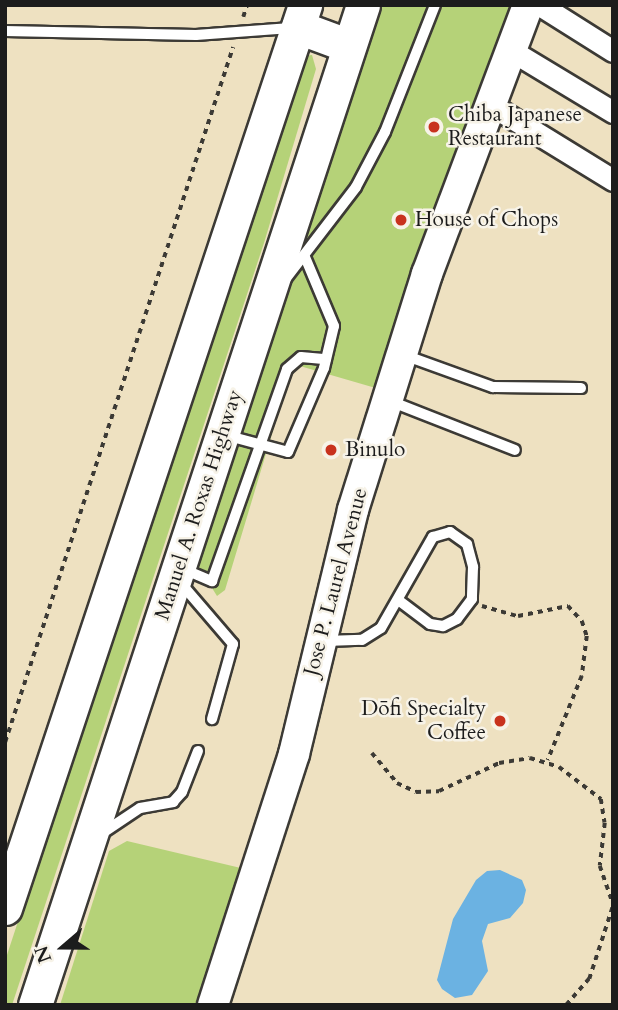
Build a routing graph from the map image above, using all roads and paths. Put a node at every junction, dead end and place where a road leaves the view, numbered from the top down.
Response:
1 (247, 5) edge
2 (363, 5) edge
3 (435, 5) edge
4 (528, 5) edge
5 (540, 5) edge
6 (301, 16) edge
7 (5, 31) edge
8 (237, 32) junction
9 (514, 45) junction
10 (349, 46) junction
11 (613, 51) edge
12 (491, 105) junction
13 (612, 106) edge
14 (613, 180) edge
15 (305, 257) junction
16 (265, 305) junction
17 (401, 354) junction
18 (326, 359) junction
19 (581, 388) dead end
20 (387, 399) junction
21 (222, 435) junction
22 (258, 445) junction
23 (515, 450) dead end
24 (178, 572) junction
25 (472, 599) junction
26 (399, 601) junction
27 (318, 639) junction
28 (212, 719) dead end
29 (5, 742) edge
30 (198, 751) dead end
31 (372, 753) dead end
32 (548, 760) junction
33 (78, 869) junction
34 (613, 904) edge
35 (5, 908) edge
36 (35, 1005) edge
37 (213, 1005) edge
38 (352, 1005) edge
39 (371, 1005) edge
40 (566, 1005) edge

1 - 8 path
2 - 10 main road, Manuel A. Roxas Highway
3 - 15 lane
4 - 9 street, Jose P. Laurel Avenue
5 - 11 street
6 - 8 lane
6 - 10 main road
6 - 35 main road
7 - 8 lane
8 - 29 path
9 - 12 street, Jose P. Laurel Avenue
9 - 13 street
10 - 16 main road, Manuel A. Roxas Highway
12 - 14 street
12 - 17 street, Jose P. Laurel Avenue
15 - 16 lane
15 - 18 lane
16 - 21 main road, Manuel A. Roxas Highway
17 - 19 lane
17 - 20 street, Jose P. Laurel Avenue
18 - 22 lane
18 - 22 lane
20 - 23 lane
20 - 27 street, Jose P. Laurel Avenue
21 - 22 lane
21 - 24 main road, Manuel A. Roxas Highway
22 - 24 lane
24 - 28 lane
24 - 33 main road, Manuel A. Roxas Highway
25 - 26 lane
25 - 26 lane
25 - 32 path
26 - 27 lane
27 - 37 street, Jose P. Laurel Avenue
30 - 33 lane
31 - 32 path
32 - 34 path
33 - 36 main road, Manuel A. Roxas Highway
34 - 40 path
38 - 39 path

